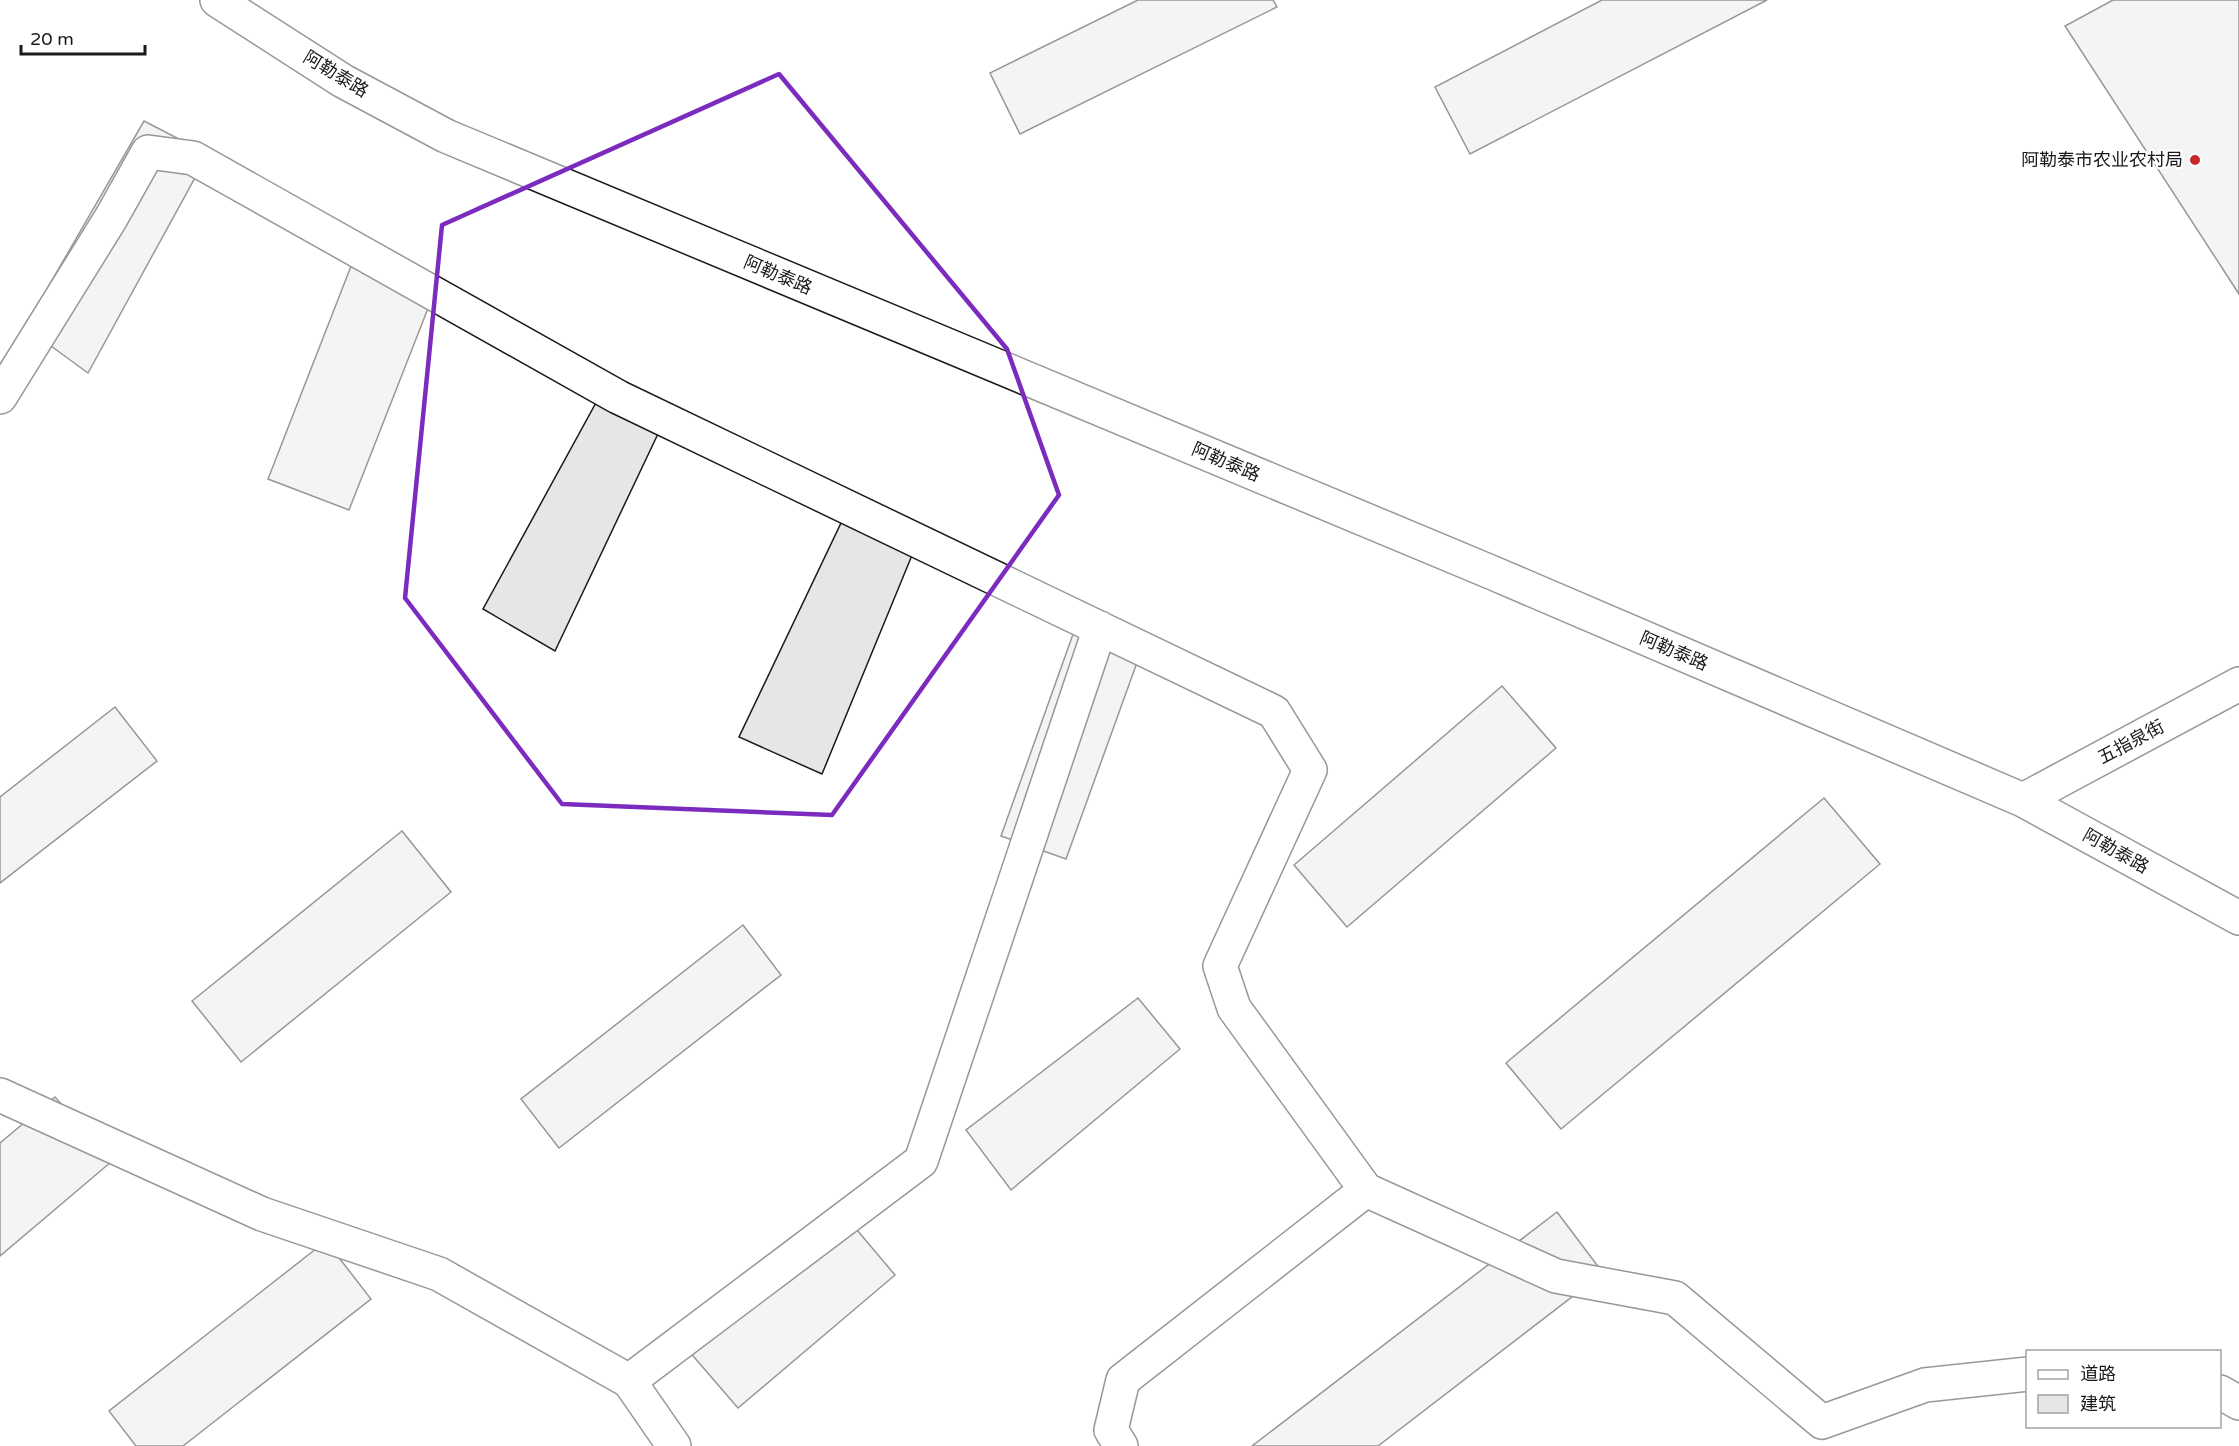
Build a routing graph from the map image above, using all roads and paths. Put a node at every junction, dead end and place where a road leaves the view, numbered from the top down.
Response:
1 (217, 0) edge
2 (0, 396) edge
3 (1100, 628) junction
4 (2239, 684) edge
5 (2023, 800) junction
6 (2239, 918) edge
7 (0, 1095) edge
8 (1366, 1190) junction
9 (2026, 1374) edge
10 (630, 1381) junction
11 (2221, 1393) edge
12 (2239, 1403) edge
13 (674, 1446) edge
14 (1121, 1446) edge

1 - 5 street, 阿勒泰路
2 - 3 street
3 - 8 street
3 - 10 street
4 - 5 street, 五指泉街
5 - 6 street, 阿勒泰路
7 - 10 street
8 - 9 street
8 - 14 street
10 - 13 street
11 - 12 street

